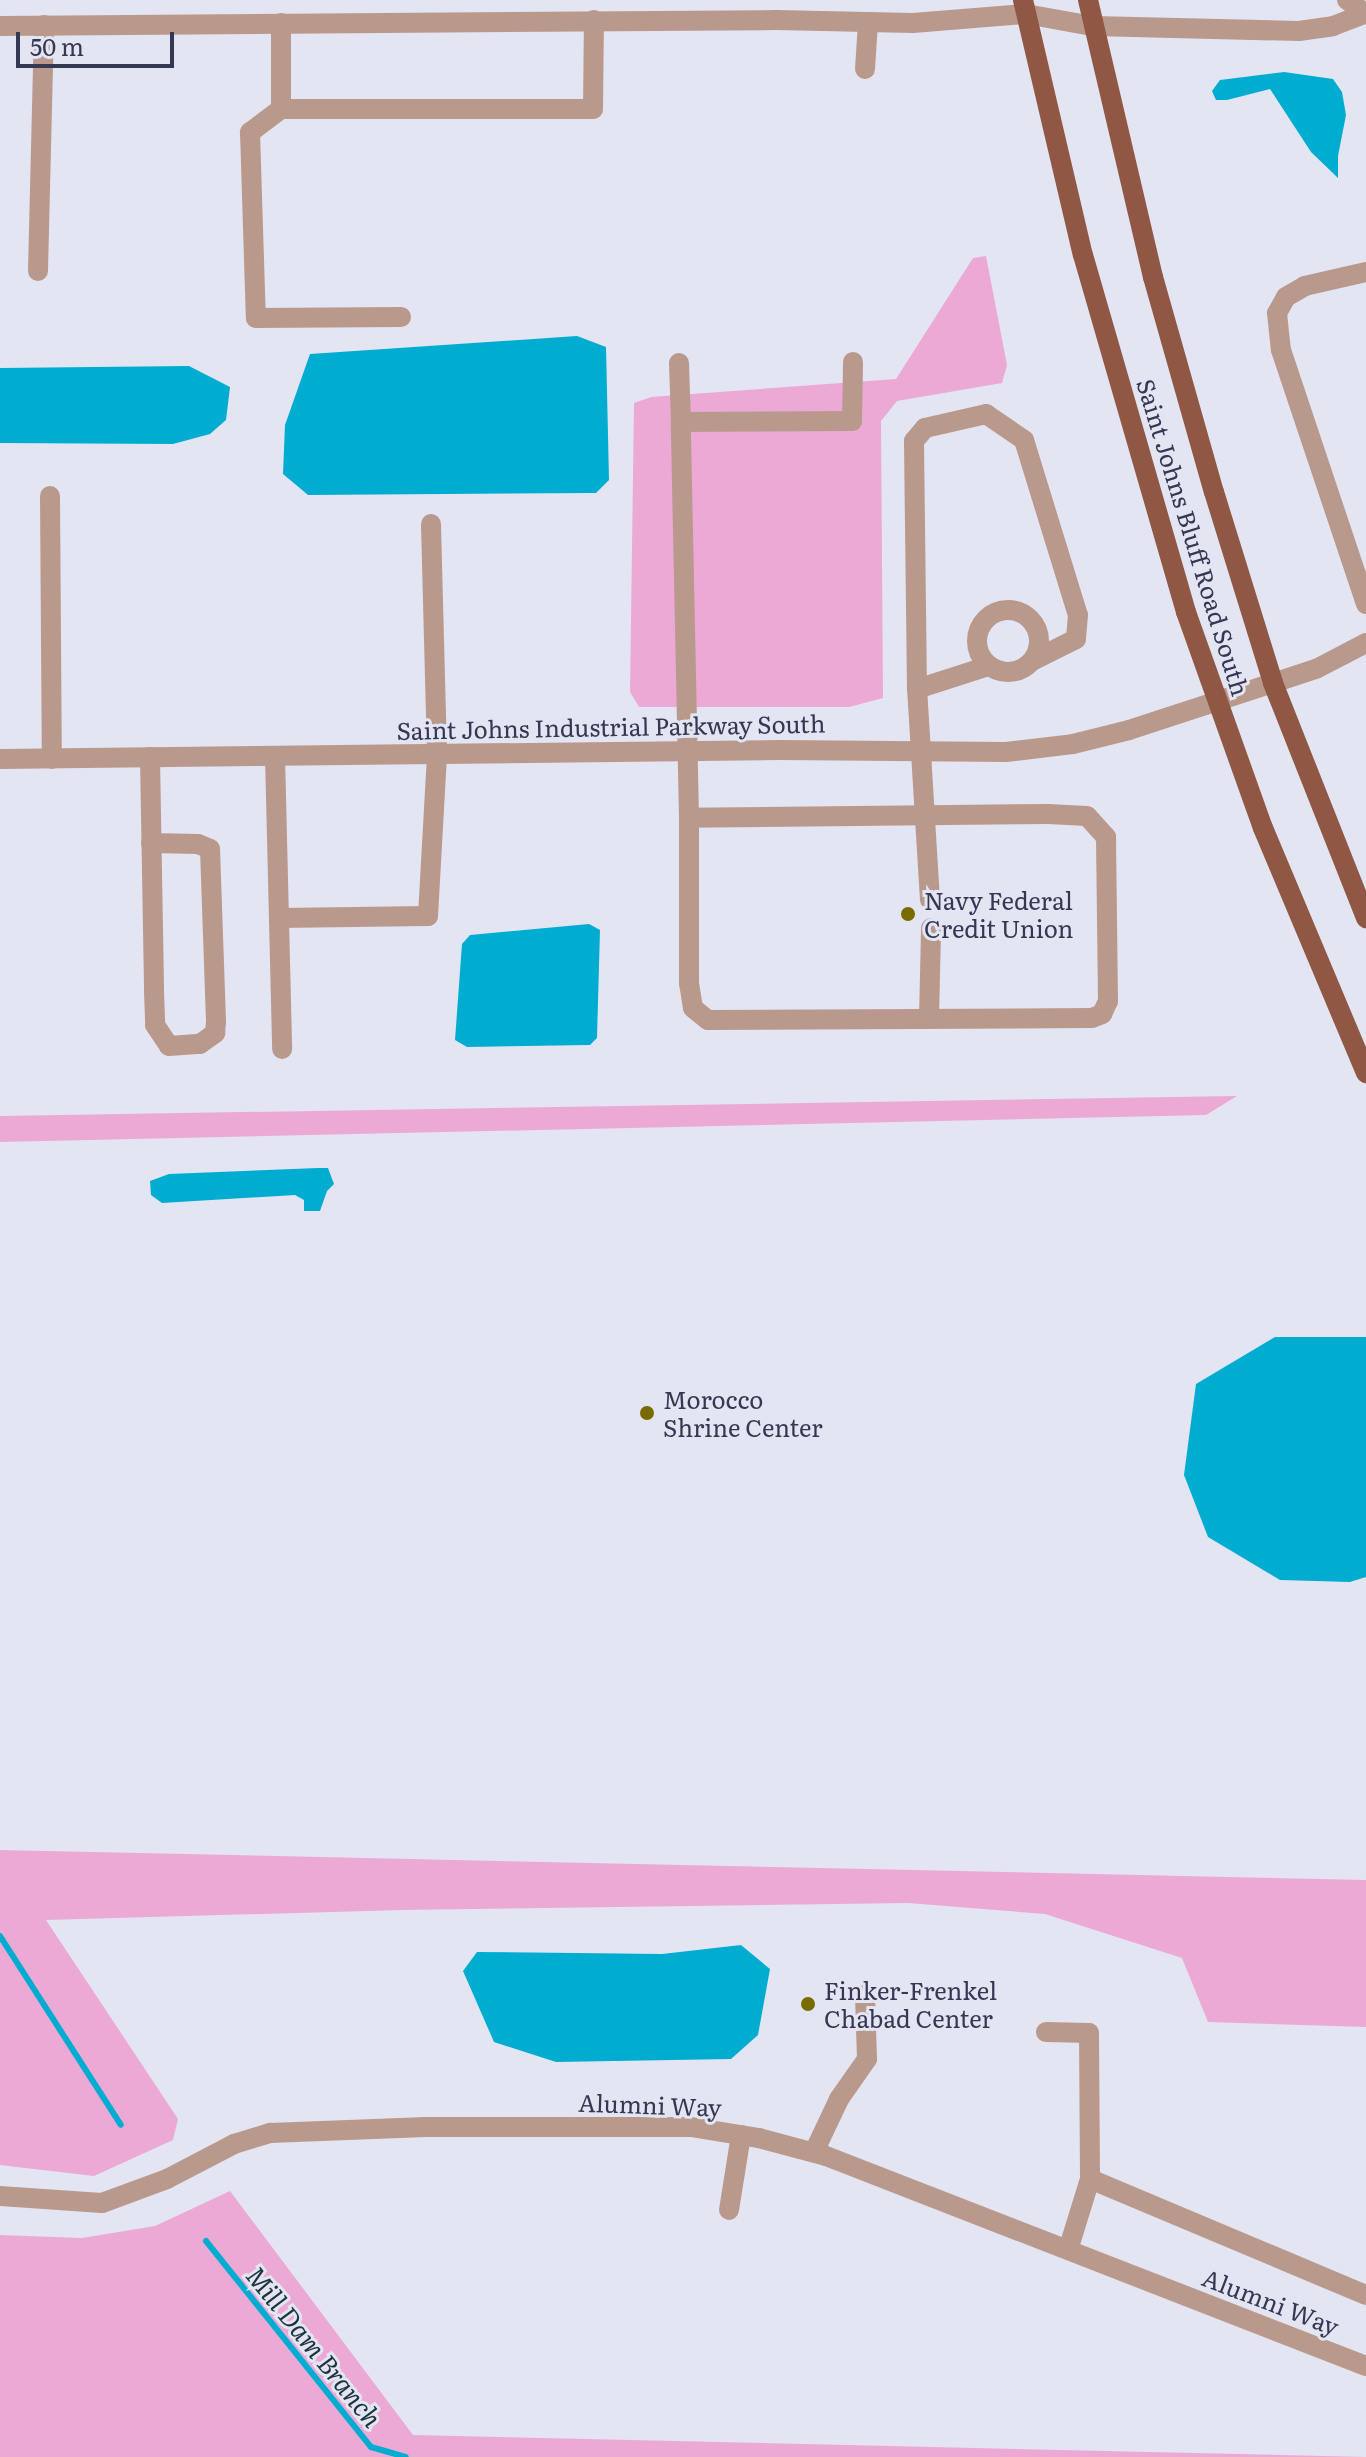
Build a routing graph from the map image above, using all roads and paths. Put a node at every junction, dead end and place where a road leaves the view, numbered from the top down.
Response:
1 (1049, 0) edge
2 (1088, 0) edge
3 (1347, 0) edge
4 (1024, 7) edge
5 (1364, 9) edge
6 (561, 10) edge
7 (594, 20) junction
8 (868, 22) junction
9 (281, 23) junction
10 (44, 25) junction
11 (0, 26) edge
12 (1093, 26) junction
13 (865, 69) dead end
14 (281, 109) junction
15 (38, 271) dead end
16 (1366, 272) edge
17 (401, 317) dead end
18 (853, 362) dead end
19 (679, 363) dead end
20 (681, 422) junction
21 (50, 496) dead end
22 (431, 524) dead end
23 (1366, 604) edge
24 (1366, 643) edge
25 (1034, 660) junction
26 (988, 666) junction
27 (1273, 683) junction
28 (917, 689) junction
29 (1216, 700) junction
30 (922, 750) junction
31 (689, 751) junction
32 (437, 754) junction
33 (275, 756) junction
34 (150, 757) junction
35 (0, 759) edge
36 (52, 759) junction
37 (922, 815) junction
38 (689, 818) junction
39 (151, 843) junction
40 (930, 900) dead end
41 (279, 918) junction
42 (1366, 918) edge
43 (931, 928) dead end
44 (929, 1019) junction
45 (282, 1049) dead end
46 (1366, 1073) edge
47 (865, 1995) dead end
48 (1046, 2032) dead end
49 (741, 2135) junction
50 (814, 2152) junction
51 (1090, 2179) junction
52 (0, 2196) edge
53 (729, 2210) dead end
54 (1068, 2250) junction
55 (1366, 2295) edge
56 (1365, 2361) edge

1 - 4 street
2 - 12 main road, Saint Johns Bluff Road South
3 - 5 street
4 - 8 street
4 - 12 street
4 - 29 main road, Saint Johns Bluff Road South
5 - 12 street
6 - 7 street
6 - 9 street
7 - 8 street
7 - 14 street
8 - 13 street
9 - 10 street
9 - 14 street
10 - 11 street
10 - 15 street
12 - 27 main road, Saint Johns Bluff Road South
14 - 17 street
16 - 23 street
18 - 20 street
19 - 20 street
20 - 31 street
21 - 36 street
22 - 32 street
24 - 27 street, Saint Johns Industrial Parkway South
25 - 26 street
25 - 26 street
25 - 28 street
26 - 28 street
27 - 29 street, Saint Johns Industrial Parkway South
27 - 42 main road, Saint Johns Bluff Road South
28 - 30 street
29 - 30 street, Saint Johns Industrial Parkway South
29 - 46 main road, Saint Johns Bluff Road South
30 - 31 street, Saint Johns Industrial Parkway South
30 - 37 street
31 - 32 street, Saint Johns Industrial Parkway South
31 - 38 street
32 - 33 street, Saint Johns Industrial Parkway South
32 - 41 street
33 - 34 street, Saint Johns Industrial Parkway South
33 - 41 street
34 - 36 street, Saint Johns Industrial Parkway South
34 - 39 street
35 - 36 street, Saint Johns Industrial Parkway South
37 - 38 street
37 - 40 street
37 - 44 street
38 - 44 street
39 - 39 street
41 - 45 street
43 - 44 street
47 - 50 street
48 - 51 street
49 - 50 street, Alumni Way
49 - 52 street, Alumni Way
49 - 53 street
50 - 54 street, Alumni Way
51 - 54 street
51 - 55 street
54 - 56 street, Alumni Way

